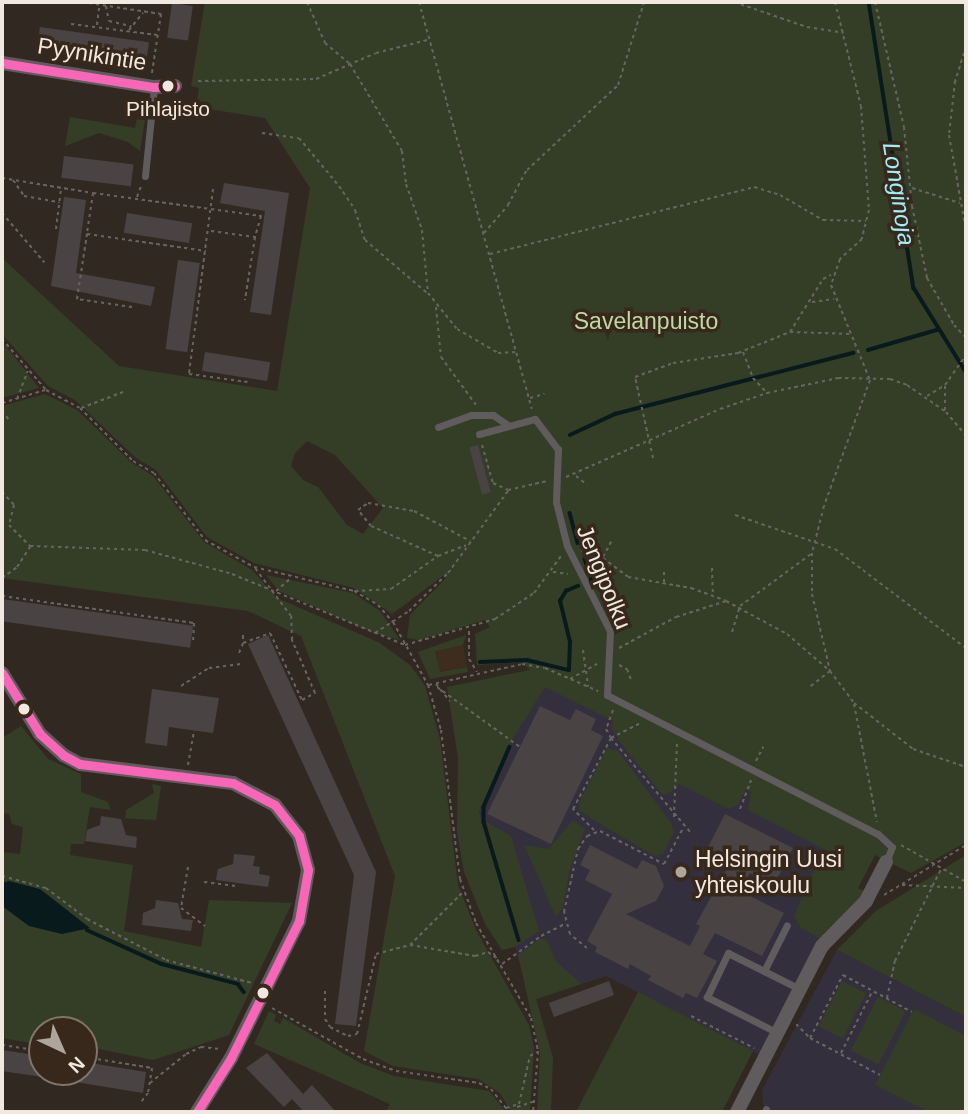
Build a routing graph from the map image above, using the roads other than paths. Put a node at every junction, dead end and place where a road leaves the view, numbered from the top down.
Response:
1 (2, 64) edge
2 (175, 86) dead end
3 (154, 87) junction
4 (145, 177) road end
5 (508, 425) junction
6 (438, 427) dead end
7 (479, 435) road end
8 (2, 673) edge
9 (682, 721) dead end
10 (678, 732) junction
11 (886, 862) joint
12 (787, 925) dead end
13 (764, 971) junction
14 (800, 989) junction
15 (778, 1033) junction
16 (197, 1112) edge
17 (737, 1112) edge

1 - 3 street, Pyynikintie
2 - 3 street, Pyynikintie
3 - 4 lane
5 - 6 lane
5 - 7 lane
5 - 10 lane, Jengipolku
8 - 16 street
9 - 10 lane
10 - 11 lane
11 - 14 street
12 - 13 lane
13 - 14 lane
13 - 15 lane
14 - 15 street
15 - 17 street

